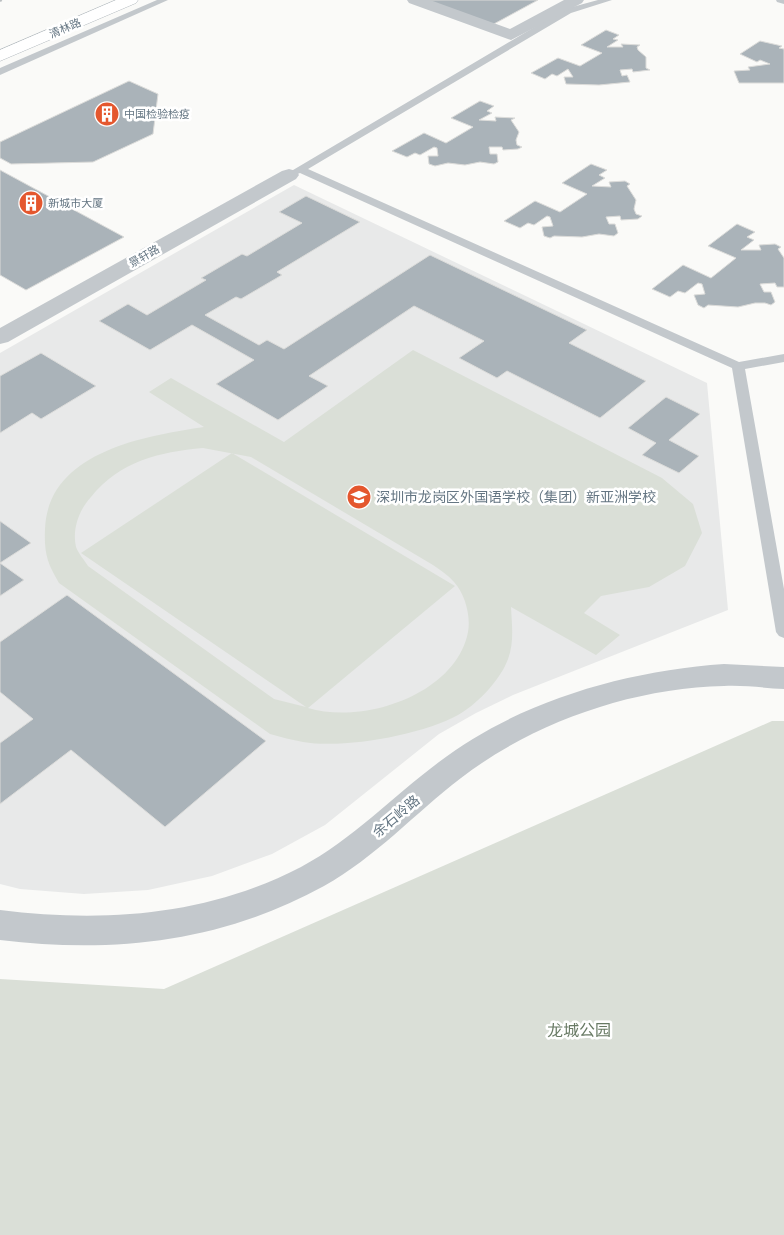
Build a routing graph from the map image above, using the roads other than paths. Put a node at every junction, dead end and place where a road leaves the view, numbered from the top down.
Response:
1 (130, 0) edge
2 (164, 0) edge
3 (415, 0) edge
4 (576, 0) edge
5 (608, 0) edge
6 (780, 0) edge
7 (784, 1) edge
8 (0, 56) edge
9 (0, 72) edge
10 (294, 172) junction
11 (0, 337) edge
12 (784, 358) edge
13 (738, 366) junction
14 (784, 632) edge
15 (784, 678) edge
16 (0, 925) edge

1 - 8 main road, 清林路
2 - 9 lane
3 - 4 street
5 - 10 lane
6 - 7 lane
10 - 11 street, 景轩路
10 - 13 lane
12 - 13 lane
13 - 14 lane
15 - 16 street, 余石岭路

